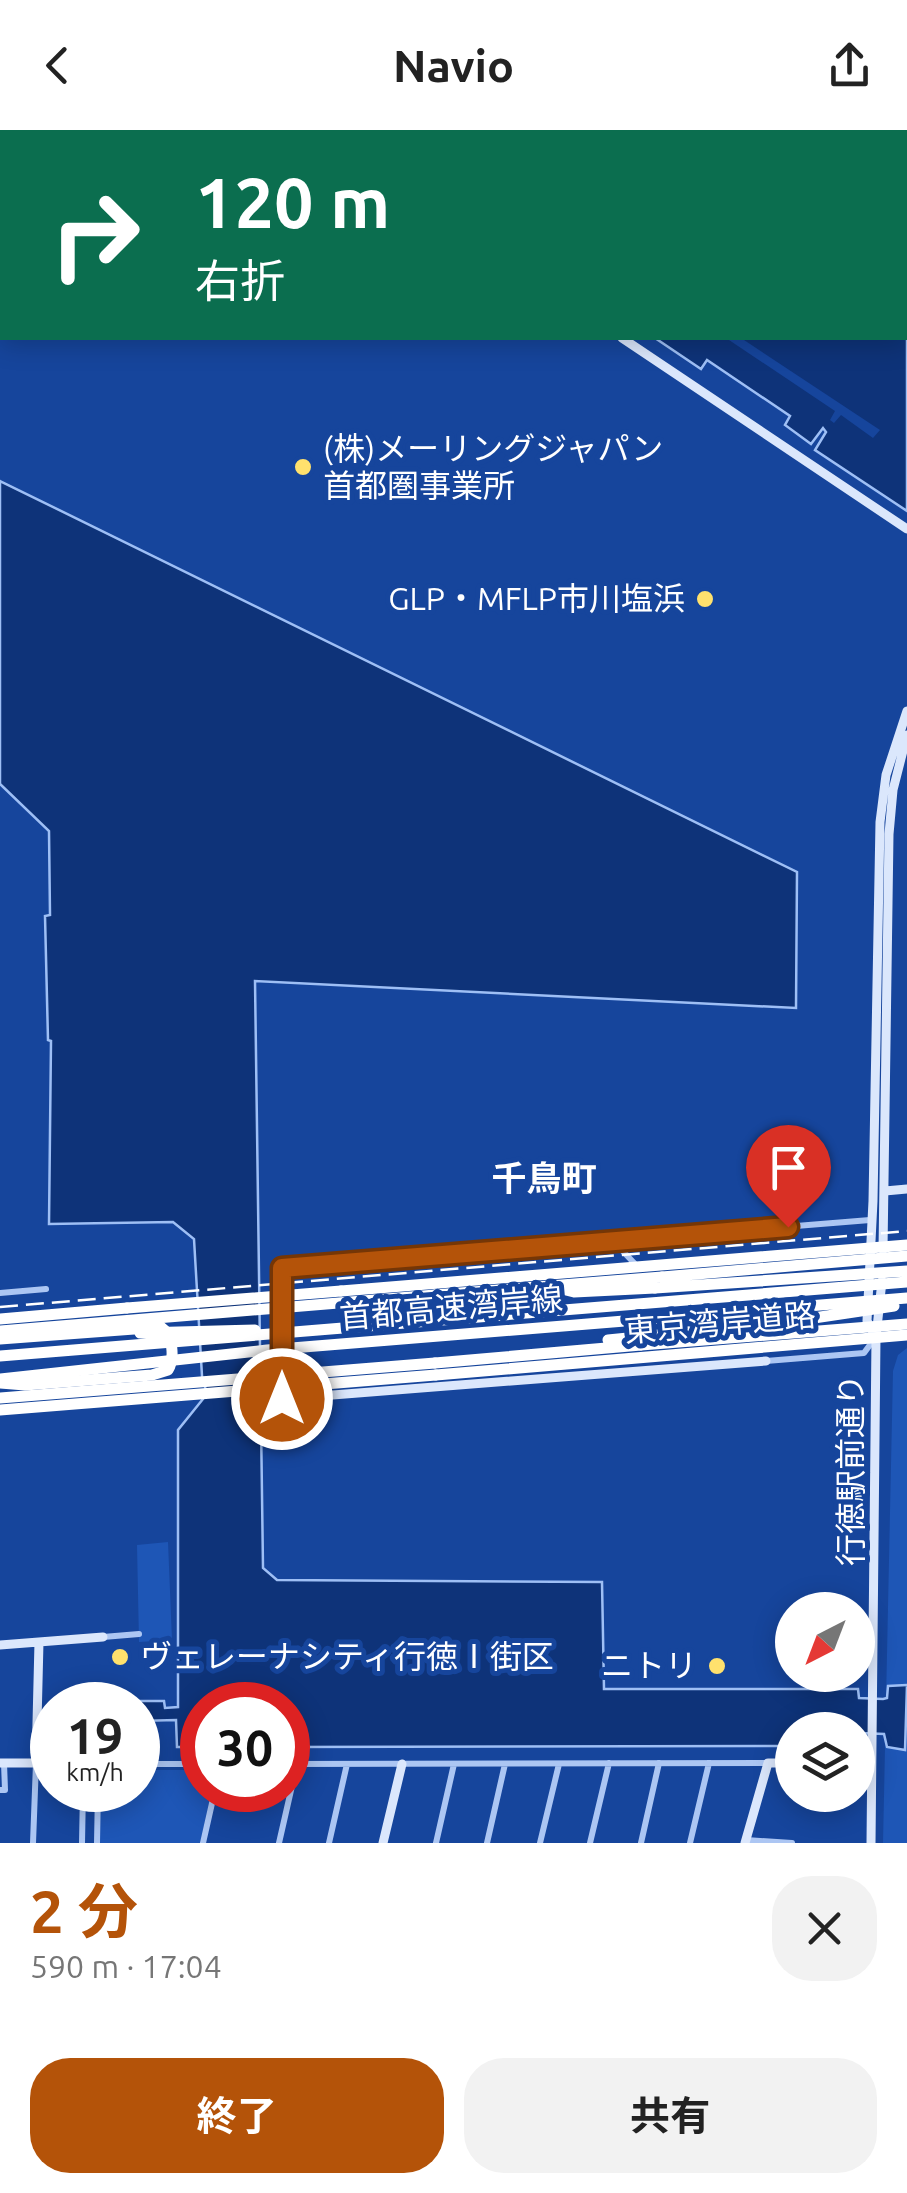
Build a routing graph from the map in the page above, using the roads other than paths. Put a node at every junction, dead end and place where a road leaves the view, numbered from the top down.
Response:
1 (625, 340) edge
2 (907, 529) edge
3 (907, 711) edge
4 (907, 735) edge
5 (892, 805) junction
6 (883, 890) junction
7 (876, 943) junction
8 (888, 943) junction
9 (874, 1058) junction
10 (886, 1058) junction
11 (874, 1131) junction
12 (885, 1131) junction
13 (907, 1190) edge
14 (885, 1191) junction
15 (870, 1220) junction
16 (613, 1241) junction
17 (907, 1245) edge
18 (883, 1247) junction
19 (868, 1248) junction
20 (907, 1256) edge
21 (638, 1267) junction
22 (907, 1271) edge
23 (659, 1282) junction
24 (907, 1282) edge
25 (46, 1289) dead end
26 (434, 1289) junction
27 (0, 1292) edge
28 (907, 1299) edge
29 (319, 1305) junction
30 (126, 1308) junction
31 (0, 1319) edge
32 (907, 1324) edge
33 (0, 1331) edge
34 (280, 1334) junction
35 (907, 1335) edge
36 (876, 1337) junction
37 (0, 1342) edge
38 (0, 1356) edge
39 (472, 1359) junction
40 (766, 1361) joint
41 (435, 1369) junction
42 (283, 1374) junction
43 (0, 1381) edge
44 (0, 1398) edge
45 (113, 1399) junction
46 (282, 1399) junction
47 (264, 1400) dead end
48 (0, 1410) edge
49 (138, 1634) dead end
50 (103, 1637) joint
51 (39, 1642) junction
52 (0, 1645) edge
53 (38, 1682) edge
54 (659, 1763) junction
55 (709, 1763) junction
56 (768, 1763) junction
57 (775, 1763) edge
58 (2, 1764) edge
59 (30, 1764) edge
60 (310, 1764) edge
61 (347, 1764) junction
62 (402, 1764) junction
63 (454, 1764) junction
64 (505, 1764) junction
65 (558, 1764) junction
66 (609, 1764) junction
67 (0, 1790) edge
68 (34, 1812) edge
69 (83, 1812) edge
70 (97, 1812) edge
71 (211, 1812) edge
72 (283, 1812) edge
73 (745, 1841) edge
74 (33, 1843) edge
75 (82, 1843) edge
76 (96, 1843) edge
77 (203, 1843) edge
78 (278, 1843) edge
79 (329, 1843) edge
80 (384, 1843) edge
81 (436, 1843) edge
82 (487, 1843) edge
83 (540, 1843) edge
84 (590, 1843) edge
85 (640, 1843) edge
86 (690, 1843) edge
87 (792, 1843) edge
88 (871, 1843) edge

1 - 2 street
3 - 5 street
4 - 5 street
5 - 6 street
6 - 7 street
6 - 8 street
7 - 8 street
7 - 9 street
8 - 10 street
9 - 10 street
9 - 11 street
10 - 12 street
11 - 12 street
11 - 15 street
12 - 14 street
13 - 14 street
14 - 18 street
15 - 16 street
15 - 19 street
16 - 21 street
16 - 46 street
17 - 18 highway, 東京湾岸道路
18 - 19 highway, 東京湾岸道路
18 - 36 street
19 - 21 highway, 東京湾岸道路
19 - 36 street
20 - 23 highway, 東京湾岸道路, bridge
21 - 26 highway, 東京湾岸道路
22 - 23 highway, bridge
23 - 26 highway, 東京湾岸道路
24 - 34 highway, 首都高速湾岸線, bridge
25 - 27 street
26 - 29 highway, 東京湾岸道路, bridge
26 - 30 highway, 東京湾岸道路, bridge
28 - 39 highway, bridge
28 - 43 highway, 首都高速湾岸線, bridge
29 - 30 highway, bridge
29 - 33 highway, 東京湾岸道路, bridge
30 - 31 highway, 東京湾岸道路
32 - 39 highway, 東京湾岸道路, bridge
34 - 37 highway, bridge
34 - 38 highway, 首都高速湾岸線, bridge
35 - 36 highway, 東京湾岸道路
36 - 40 street
36 - 41 highway, 東京湾岸道路
36 - 88 street, 行徳駅前通り
37 - 43 highway
39 - 41 highway, 東京湾岸道路
40 - 46 street
41 - 42 highway, 東京湾岸道路, bridge
41 - 45 highway, 東京湾岸道路, bridge
42 - 44 highway, 東京湾岸道路, bridge
42 - 45 highway, bridge
45 - 48 highway, 東京湾岸道路, bridge
46 - 47 street
49 - 50 street
50 - 51 street
51 - 52 street
51 - 53 street
54 - 55 street
54 - 66 street
54 - 85 street
55 - 56 street
55 - 86 street
56 - 57 street
56 - 73 street
58 - 59 street
58 - 67 street
60 - 61 street
61 - 62 street
61 - 79 street
62 - 63 street
62 - 80 street
63 - 64 street
63 - 81 street
64 - 65 street
64 - 82 street
65 - 66 street
65 - 83 street
66 - 84 street
68 - 74 street
69 - 75 street
70 - 76 street
71 - 77 street
72 - 78 street
73 - 87 street

